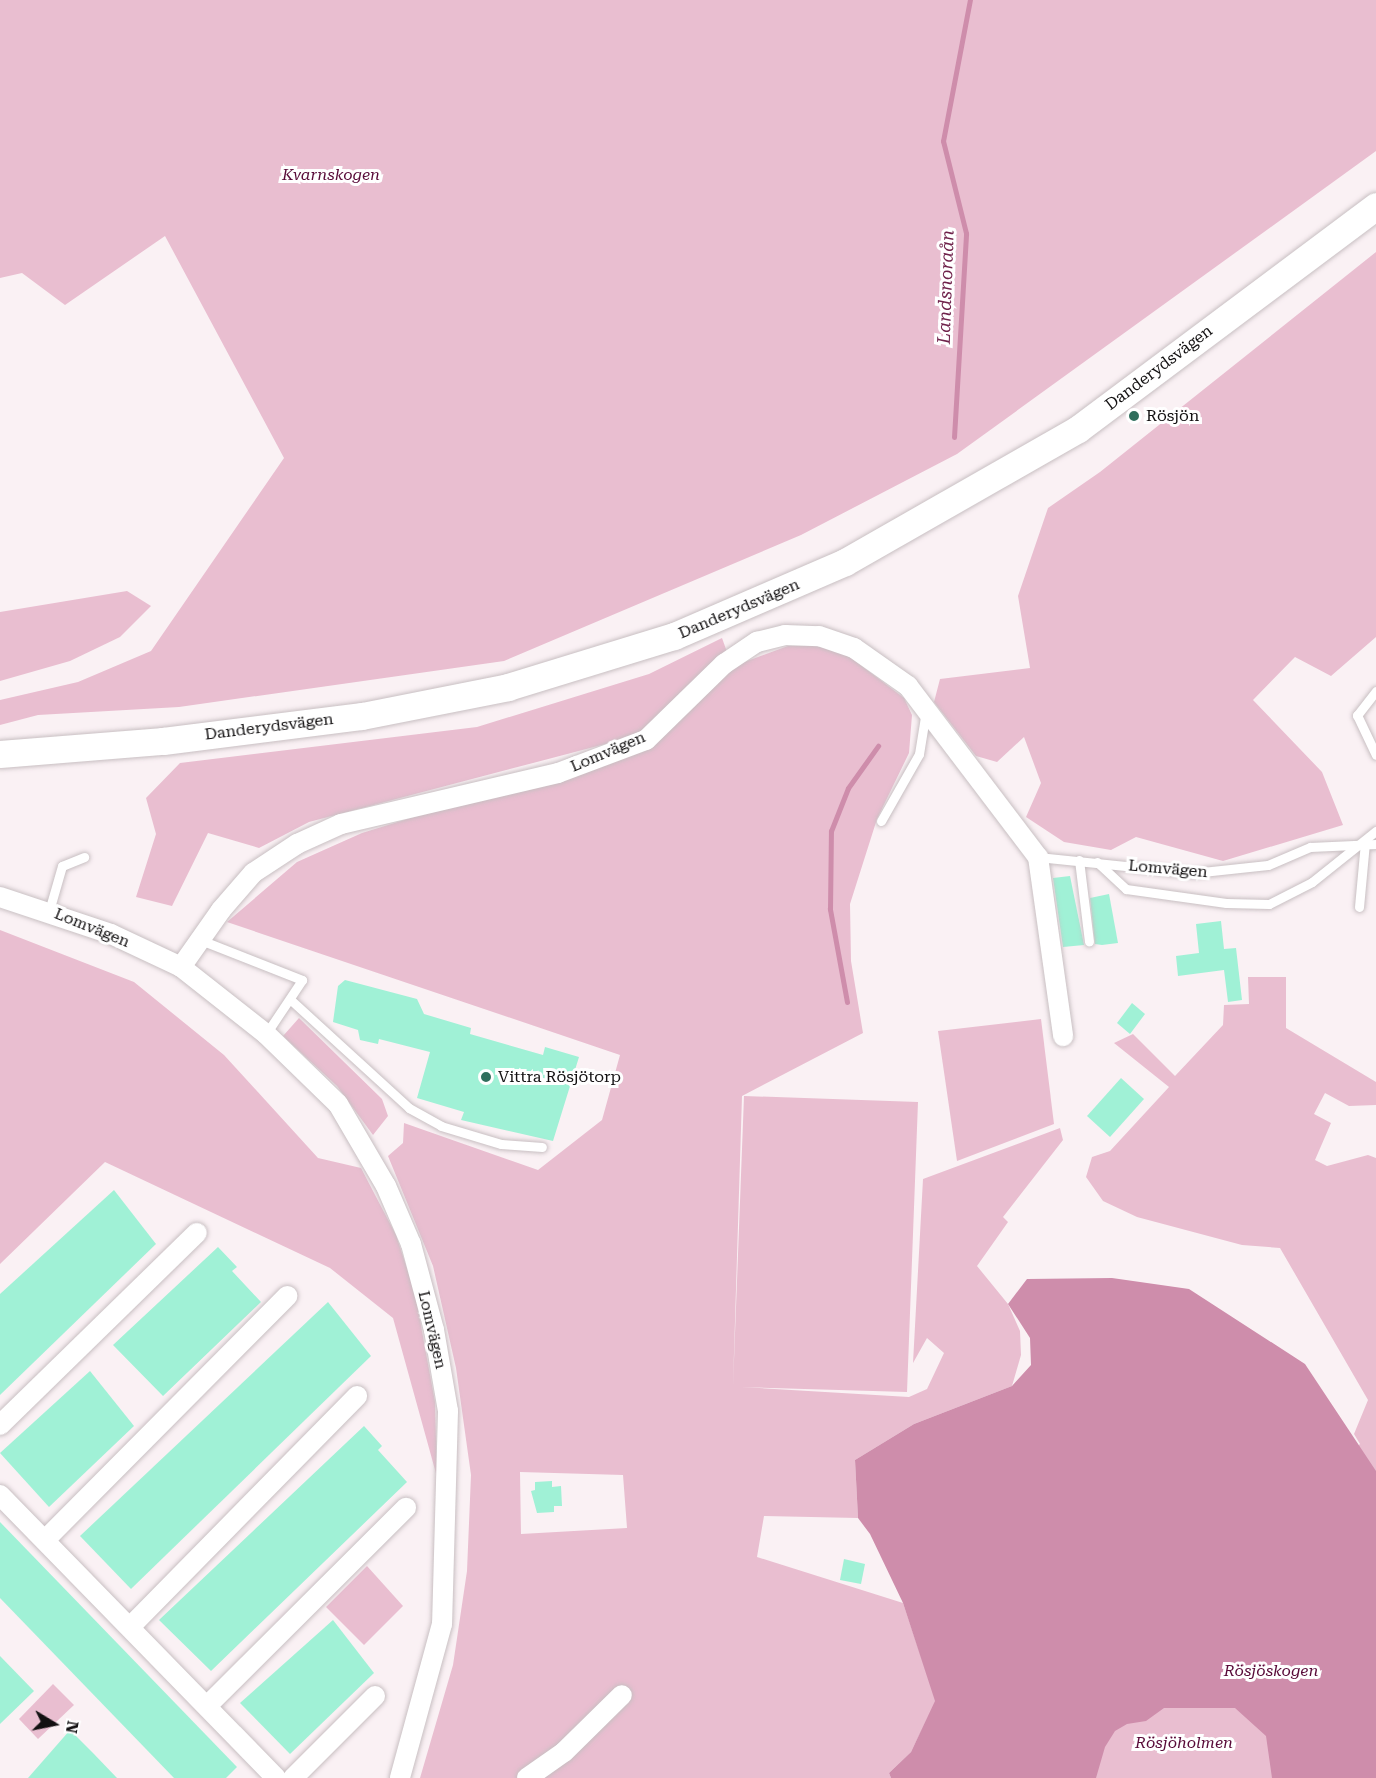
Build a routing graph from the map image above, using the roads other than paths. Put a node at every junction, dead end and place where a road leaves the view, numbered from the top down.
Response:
1 (1376, 206) edge
2 (1376, 691) edge
3 (926, 710) junction
4 (0, 754) edge
5 (1376, 755) edge
6 (881, 821) dead end
7 (1376, 831) edge
8 (1365, 842) junction
9 (1376, 844) edge
10 (84, 857) dead end
11 (1038, 857) junction
12 (1079, 861) junction
13 (1097, 862) junction
14 (1192, 873) junction
15 (1191, 894) junction
16 (0, 897) edge
17 (1359, 907) dead end
18 (49, 911) junction
19 (198, 939) junction
20 (1089, 941) dead end
21 (181, 967) junction
22 (292, 1001) junction
23 (266, 1034) junction
24 (1063, 1035) dead end
25 (542, 1147) dead end
26 (197, 1233) dead end
27 (287, 1296) dead end
28 (357, 1396) dead end
29 (0, 1425) edge
30 (0, 1496) edge
31 (406, 1508) dead end
32 (45, 1540) junction
33 (130, 1627) junction
34 (622, 1695) dead end
35 (375, 1696) dead end
36 (207, 1707) junction
37 (268, 1775) edge
38 (293, 1778) edge
39 (400, 1778) edge
40 (527, 1778) edge

1 - 4 main road, Danderydsvägen
2 - 5 lane
3 - 6 lane
3 - 11 street, Lomvägen
3 - 19 street, Lomvägen
7 - 8 lane
8 - 9 lane, Lomvägen
8 - 14 lane, Lomvägen
8 - 15 lane
8 - 17 lane
10 - 18 lane
11 - 12 lane, Lomvägen
11 - 24 street, Lomvägen
12 - 13 lane, Lomvägen
12 - 20 lane
13 - 14 lane, Lomvägen
13 - 15 lane
14 - 15 lane
16 - 18 street, Lomvägen
18 - 21 street, Lomvägen
19 - 21 street, Lomvägen
19 - 22 lane
21 - 23 street, Lomvägen
22 - 23 lane
22 - 25 lane
23 - 39 street, Lomvägen
26 - 29 street
27 - 32 street
28 - 33 street
30 - 32 street
31 - 36 street
32 - 33 street
33 - 36 street
34 - 40 street
35 - 38 street
36 - 37 street

